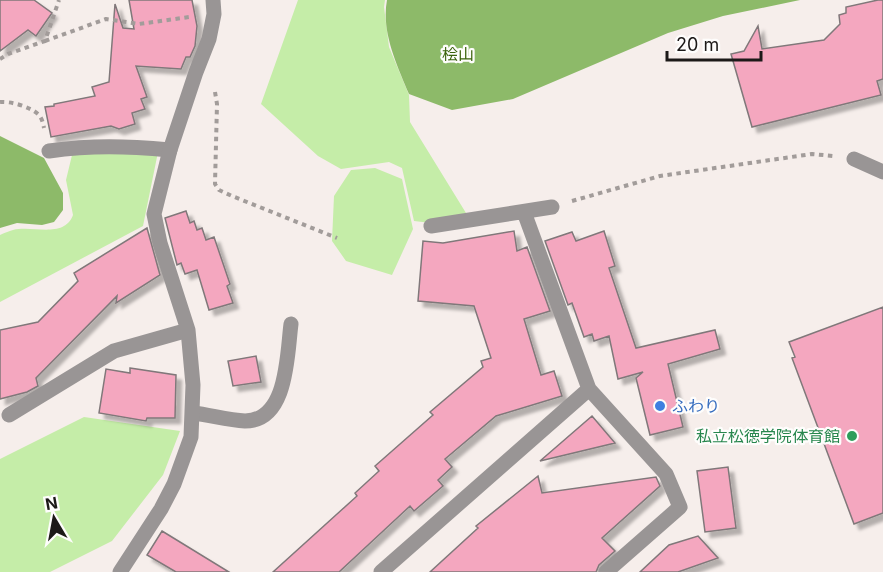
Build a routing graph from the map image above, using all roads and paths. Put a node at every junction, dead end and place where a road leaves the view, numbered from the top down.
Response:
1 (59, 0) edge
2 (214, 7) edge
3 (45, 41) junction
4 (0, 59) edge
5 (196, 72) junction
6 (0, 102) edge
7 (170, 150) junction
8 (49, 151) joint
9 (854, 159) joint
10 (883, 172) edge
11 (552, 207) joint
12 (524, 213) junction
13 (431, 226) dead end
14 (337, 238) dead end
15 (291, 324) dead end
16 (188, 330) junction
17 (589, 389) junction
18 (193, 413) junction
19 (4, 418) edge
20 (120, 572) edge
21 (381, 572) edge
22 (606, 572) edge

1 - 3 path
2 - 3 path
2 - 5 street
3 - 4 path
5 - 7 street
5 - 14 path
6 - 8 path
7 - 8 street
7 - 16 street
9 - 10 street
9 - 11 path
11 - 12 street
12 - 13 street
12 - 17 street
15 - 18 street
16 - 18 street
16 - 19 street
17 - 21 street
17 - 22 street
18 - 20 street

